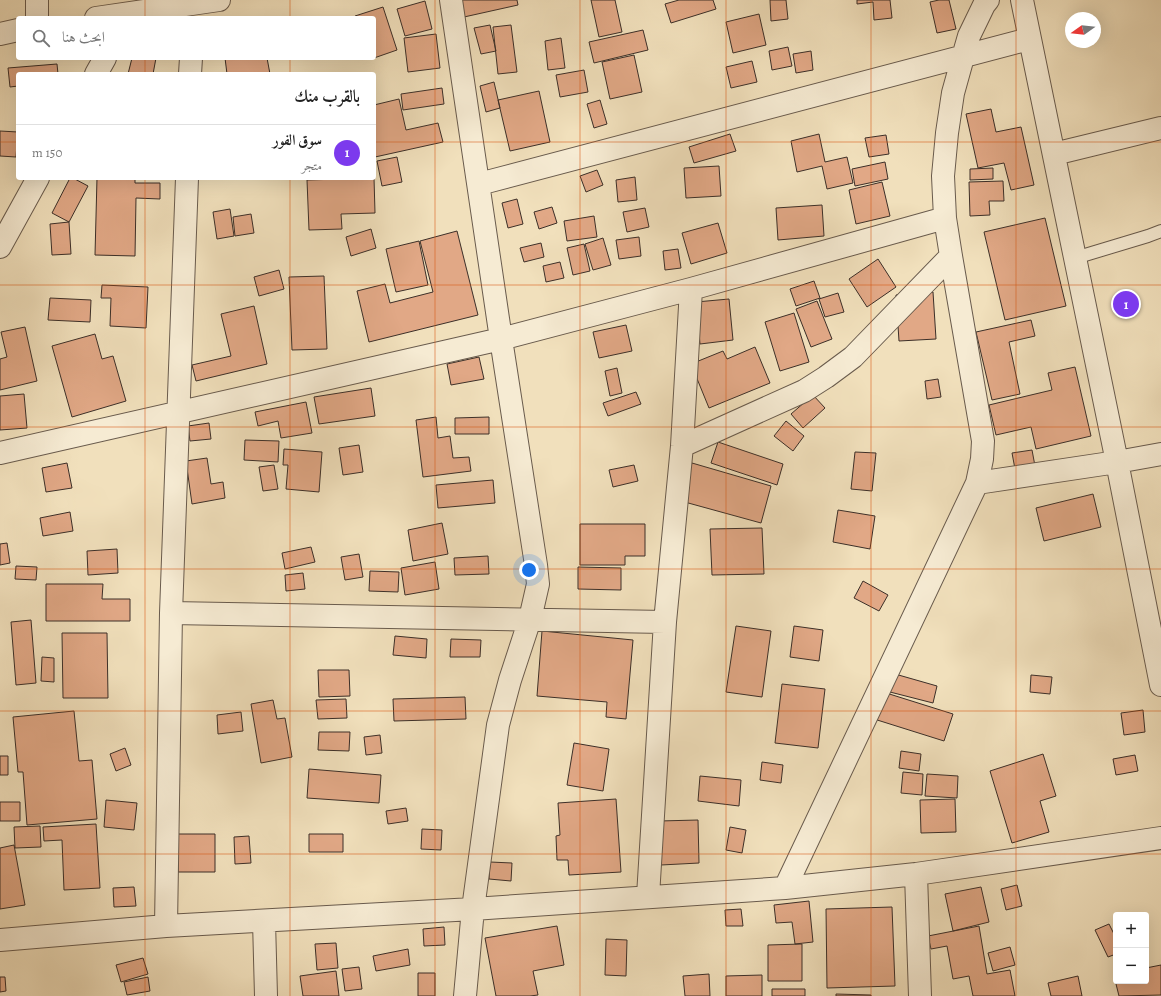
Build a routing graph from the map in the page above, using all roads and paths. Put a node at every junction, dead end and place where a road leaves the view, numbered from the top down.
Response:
1 (37, 0) edge
2 (220, 0) edge
3 (451, 0) edge
4 (988, 0) edge
5 (1022, 0) edge
6 (132, 10) edge
7 (192, 11) edge
8 (37, 16) edge
9 (105, 16) edge
10 (16, 30) edge
11 (0, 34) edge
12 (1030, 39) junction
13 (963, 57) junction
14 (104, 60) edge
15 (191, 60) edge
16 (97, 72) edge
17 (190, 72) edge
18 (1161, 128) edge
19 (1054, 154) junction
20 (37, 180) edge
21 (187, 180) edge
22 (479, 184) junction
23 (945, 218) junction
24 (1161, 231) edge
25 (0, 247) edge
26 (951, 256) junction
27 (1075, 258) junction
28 (690, 289) junction
29 (501, 339) junction
30 (179, 413) junction
31 (682, 446) junction
32 (0, 453) edge
33 (1161, 454) edge
34 (1117, 462) junction
35 (978, 482) junction
36 (171, 613) junction
37 (530, 619) junction
38 (665, 622) junction
39 (1161, 685) edge
40 (1161, 838) edge
41 (916, 874) junction
42 (785, 888) junction
43 (648, 896) junction
44 (473, 909) junction
45 (264, 921) junction
46 (166, 926) junction
47 (0, 940) edge
48 (266, 996) edge
49 (465, 996) edge
50 (920, 996) edge

1 - 8 street
2 - 7 street
3 - 22 street
4 - 13 street
5 - 12 street
6 - 7 street
6 - 9 street
10 - 11 street
12 - 13 street
12 - 19 street
13 - 22 street
13 - 23 street
14 - 16 street
15 - 17 street
18 - 19 street
19 - 27 street
20 - 25 street
21 - 30 street
22 - 29 street
23 - 26 street
23 - 28 street
24 - 27 lane
26 - 31 street
26 - 35 street
27 - 34 street
28 - 29 street
28 - 31 street
29 - 30 street
29 - 37 street
30 - 32 street
30 - 36 street
31 - 38 street
33 - 34 street
34 - 35 street
34 - 39 street
35 - 42 street
36 - 37 street
36 - 46 street
37 - 38 street
37 - 44 street
38 - 43 street
40 - 41 street
41 - 42 street
41 - 50 street
42 - 43 street
43 - 44 street
44 - 45 street
44 - 49 street
45 - 46 street
45 - 48 street
46 - 47 street

